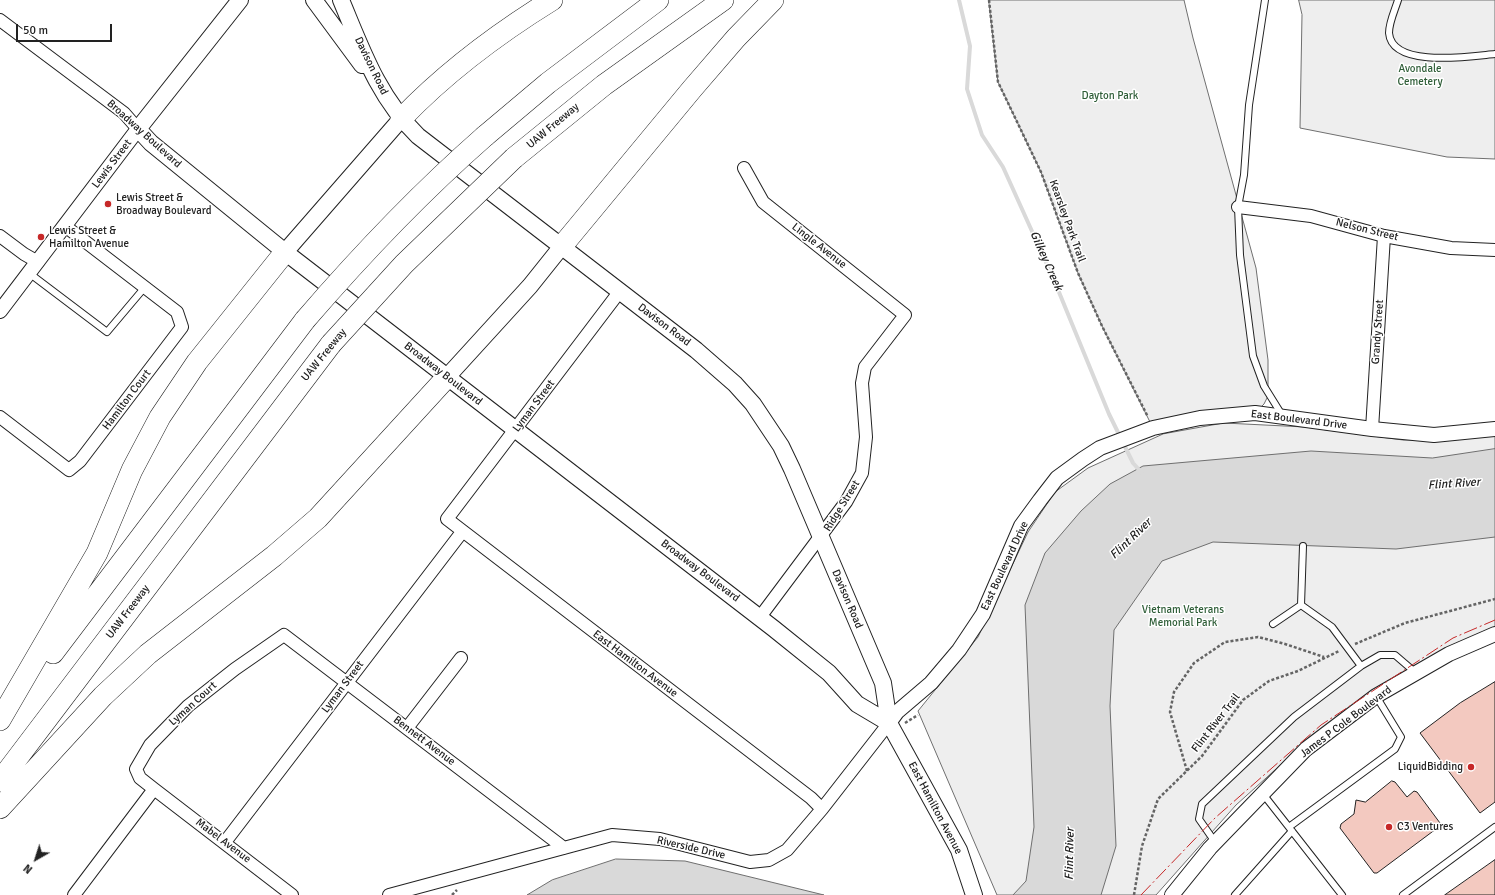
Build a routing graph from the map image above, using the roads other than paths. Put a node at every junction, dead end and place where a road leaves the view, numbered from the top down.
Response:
1 (240, 0) edge
2 (314, 0) edge
3 (341, 0) edge
4 (552, 0) edge
5 (658, 0) edge
6 (724, 0) edge
7 (773, 0) edge
8 (1265, 0) edge
9 (1398, 0) edge
10 (0, 20) edge
11 (1495, 54) edge
12 (378, 85) junction
13 (401, 119) junction
14 (138, 129) junction
15 (744, 168) dead end
16 (1238, 207) junction
17 (65, 226) junction
18 (0, 236) edge
19 (1384, 236) junction
20 (562, 246) junction
21 (1495, 250) edge
22 (285, 252) junction
23 (34, 267) junction
24 (145, 287) junction
25 (620, 291) junction
26 (0, 311) edge
27 (905, 315) joint
28 (447, 377) junction
29 (0, 417) edge
30 (1283, 417) junction
31 (1372, 429) junction
32 (1495, 429) edge
33 (516, 430) junction
34 (447, 519) joint
35 (462, 532) junction
36 (821, 537) junction
37 (1303, 546) dead end
38 (1301, 605) junction
39 (760, 617) junction
40 (1273, 624) dead end
41 (1495, 634) edge
42 (284, 635) joint
43 (461, 658) dead end
44 (1361, 666) junction
45 (1416, 673) junction
46 (346, 683) junction
47 (1376, 696) junction
48 (0, 721) edge
49 (889, 723) junction
50 (407, 728) junction
51 (0, 781) edge
52 (154, 789) junction
53 (1263, 794) junction
54 (0, 808) edge
55 (822, 809) junction
56 (1495, 827) edge
57 (1290, 829) junction
58 (226, 842) junction
59 (1215, 842) junction
60 (564, 848) junction
61 (74, 895) edge
62 (292, 895) edge
63 (389, 895) edge
64 (974, 895) edge
65 (1172, 895) edge
66 (1235, 895) edge
67 (1342, 895) edge
68 (1403, 895) edge

1 - 14 main road, Lewis Street
2 - 12 main road
3 - 12 main road, Davison Road
4 - 13 highway
5 - 48 highway, bridge
6 - 51 highway, UAW Freeway, bridge
7 - 20 highway
8 - 16 lane
9 - 11 lane
10 - 14 street, Broadway Boulevard
12 - 13 main road, Davison Road
13 - 20 main road, Davison Road
13 - 22 main road
14 - 17 street, Lewis Street
14 - 22 main road, Broadway Boulevard
15 - 27 street, Lingle Avenue
16 - 19 street, Nelson Street
16 - 30 lane
17 - 23 street, Lewis Street
17 - 24 street
18 - 23 street
19 - 21 street, Nelson Street
19 - 31 street, Grandy Street
20 - 25 main road, Davison Road
20 - 28 main road
22 - 28 main road, Broadway Boulevard
22 - 48 highway
23 - 24 lane
23 - 26 street, Lewis Street
24 - 29 street, Hamilton Court
25 - 33 street, Lyman Street
25 - 36 main road, Davison Road
27 - 36 street, Ridge Street
28 - 33 main road, Broadway Boulevard
28 - 54 highway
30 - 31 street, East Boulevard Drive
30 - 49 street, East Boulevard Drive
31 - 32 street, East Boulevard Drive
33 - 34 street, Lyman Street
33 - 39 main road, Broadway Boulevard
34 - 35 street, East Hamilton Avenue
35 - 46 street, Lyman Street
35 - 55 street, East Hamilton Avenue
36 - 39 street, Ridge Street
36 - 49 main road, Davison Road
37 - 38 lane
38 - 40 lane
38 - 44 lane
39 - 49 main road, Broadway Boulevard
41 - 45 street, James P Cole Boulevard
42 - 46 street, Bennett Avenue
42 - 52 street, Lyman Court
43 - 50 street
44 - 45 lane
44 - 59 lane
45 - 47 street, James P Cole Boulevard
46 - 50 street, Bennett Avenue
46 - 58 street, Lyman Street
47 - 53 street, James P Cole Boulevard
47 - 57 lane
49 - 55 street, Riverside Drive
49 - 64 main road, East Hamilton Avenue
50 - 60 street, Bennett Avenue
52 - 58 street, Mabel Avenue
52 - 61 street
53 - 57 lane
53 - 59 street, James P Cole Boulevard
55 - 60 street, Riverside Drive
56 - 68 lane
57 - 66 lane
57 - 67 lane
58 - 62 street, Mabel Avenue
59 - 65 street, James P Cole Boulevard
60 - 63 street, Riverside Drive

